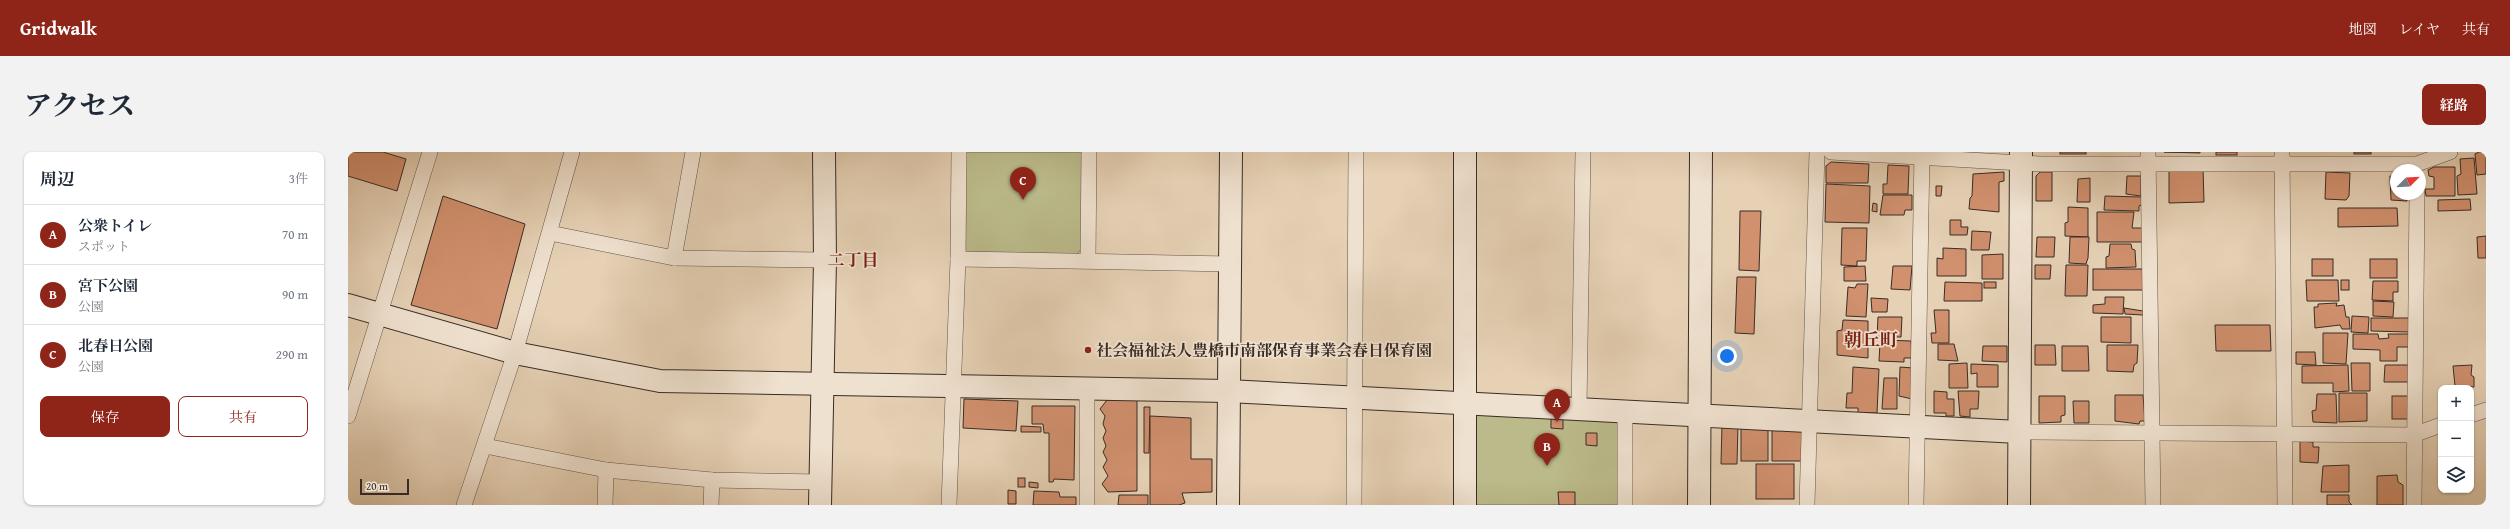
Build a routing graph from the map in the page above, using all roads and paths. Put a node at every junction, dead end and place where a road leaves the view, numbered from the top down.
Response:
1 (430, 152) edge
2 (572, 152) edge
3 (693, 152) edge
4 (824, 152) edge
5 (959, 152) edge
6 (1089, 152) edge
7 (1231, 152) edge
8 (1356, 152) edge
9 (1465, 152) edge
10 (1583, 152) edge
11 (1701, 152) edge
12 (1817, 152) edge
13 (1831, 152) edge
14 (2450, 152) edge
15 (1922, 155) edge
16 (2021, 157) edge
17 (2282, 157) edge
18 (2148, 158) edge
19 (2417, 162) edge
20 (2417, 200) edge
21 (550, 233) junction
22 (674, 258) junction
23 (958, 259) junction
24 (825, 260) junction
25 (1088, 260) junction
26 (1230, 264) junction
27 (348, 305) edge
28 (379, 314) junction
29 (515, 353) junction
30 (822, 383) junction
31 (953, 385) junction
32 (1087, 388) junction
33 (1228, 391) junction
34 (1355, 398) junction
35 (1464, 404) junction
36 (1579, 409) junction
37 (2486, 410) edge
38 (1625, 411) junction
39 (2474, 414) edge
40 (348, 416) edge
41 (1699, 416) junction
42 (1808, 422) junction
43 (1916, 426) junction
44 (2438, 426) edge
45 (2019, 432) junction
46 (2152, 433) junction
47 (2285, 434) junction
48 (2413, 435) junction
49 (485, 446) junction
50 (606, 470) junction
51 (712, 480) junction
52 (820, 482) junction
53 (464, 505) edge
54 (605, 505) edge
55 (711, 505) edge
56 (820, 505) edge
57 (949, 505) edge
58 (1087, 505) edge
59 (1228, 505) edge
60 (1354, 505) edge
61 (1465, 505) edge
62 (1625, 505) edge
63 (1699, 505) edge
64 (1807, 505) edge
65 (1916, 505) edge
66 (2019, 505) edge
67 (2153, 505) edge
68 (2285, 505) edge
69 (2414, 505) edge

1 - 28 street
2 - 21 street
3 - 22 street
4 - 24 street
5 - 23 street
6 - 25 street
7 - 26 street
8 - 34 street
9 - 35 street
10 - 36 street
11 - 41 street
12 - 42 street
13 - 15 street
14 - 19 street
15 - 16 street
15 - 43 street
16 - 18 street
16 - 45 street
17 - 18 street
17 - 19 street
17 - 47 street
18 - 46 street
20 - 48 street
21 - 22 street
21 - 29 street
22 - 24 street
23 - 25 street
23 - 31 street
24 - 30 street
25 - 26 street
26 - 33 street
27 - 28 street
28 - 29 street
28 - 40 street
29 - 30 street
29 - 49 street
30 - 31 street
30 - 52 street
31 - 32 street
31 - 57 street
32 - 33 street
32 - 58 street
33 - 34 street
33 - 59 street
34 - 35 street
34 - 60 street
35 - 36 street
35 - 61 street
36 - 38 street
37 - 39 street
38 - 41 street
38 - 62 street
41 - 42 street
41 - 63 street
42 - 43 street
42 - 64 street
43 - 45 street
43 - 65 street
44 - 48 street
45 - 46 street
45 - 66 street
46 - 47 street
46 - 67 street
47 - 48 street
47 - 68 street
48 - 69 street
49 - 50 street
49 - 53 street
50 - 51 street
50 - 54 street
51 - 52 street
51 - 55 street
52 - 56 street

